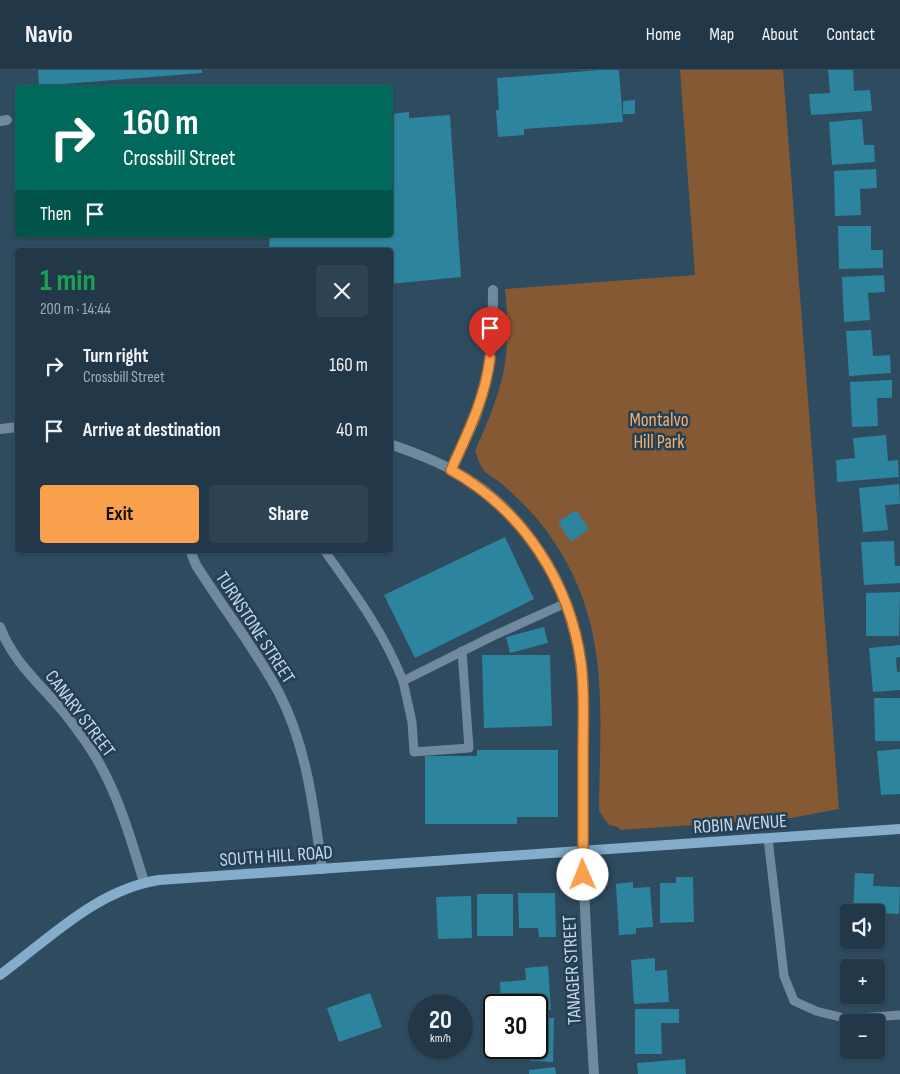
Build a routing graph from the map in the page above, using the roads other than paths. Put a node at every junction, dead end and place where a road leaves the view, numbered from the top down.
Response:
1 (493, 290) dead end
2 (15, 427) edge
3 (0, 429) edge
4 (393, 445) edge
5 (451, 470) junction
6 (191, 553) edge
7 (326, 553) edge
8 (566, 603) junction
9 (0, 627) edge
10 (3, 642) edge
11 (462, 651) junction
12 (404, 681) junction
13 (900, 829) edge
14 (768, 838) junction
15 (583, 851) junction
16 (322, 869) junction
17 (144, 882) junction
18 (0, 976) edge
19 (900, 1015) edge
20 (594, 1074) edge

1 - 5 street
2 - 3 street
4 - 5 street, TANAGER STREET
5 - 8 street, TANAGER STREET
6 - 16 street, TURNSTONE STREET
7 - 12 lane
8 - 11 lane
8 - 15 street, TANAGER STREET
9 - 10 street, CANARY STREET
10 - 17 street, CANARY STREET
11 - 12 lane
11 - 12 lane
13 - 14 street, ROBIN AVENUE
14 - 15 street, ROBIN AVENUE
14 - 19 lane
15 - 16 street, SOUTH HILL ROAD
15 - 20 street, TANAGER STREET
16 - 17 street, SOUTH HILL ROAD
17 - 18 street, SOUTH HILL ROAD

